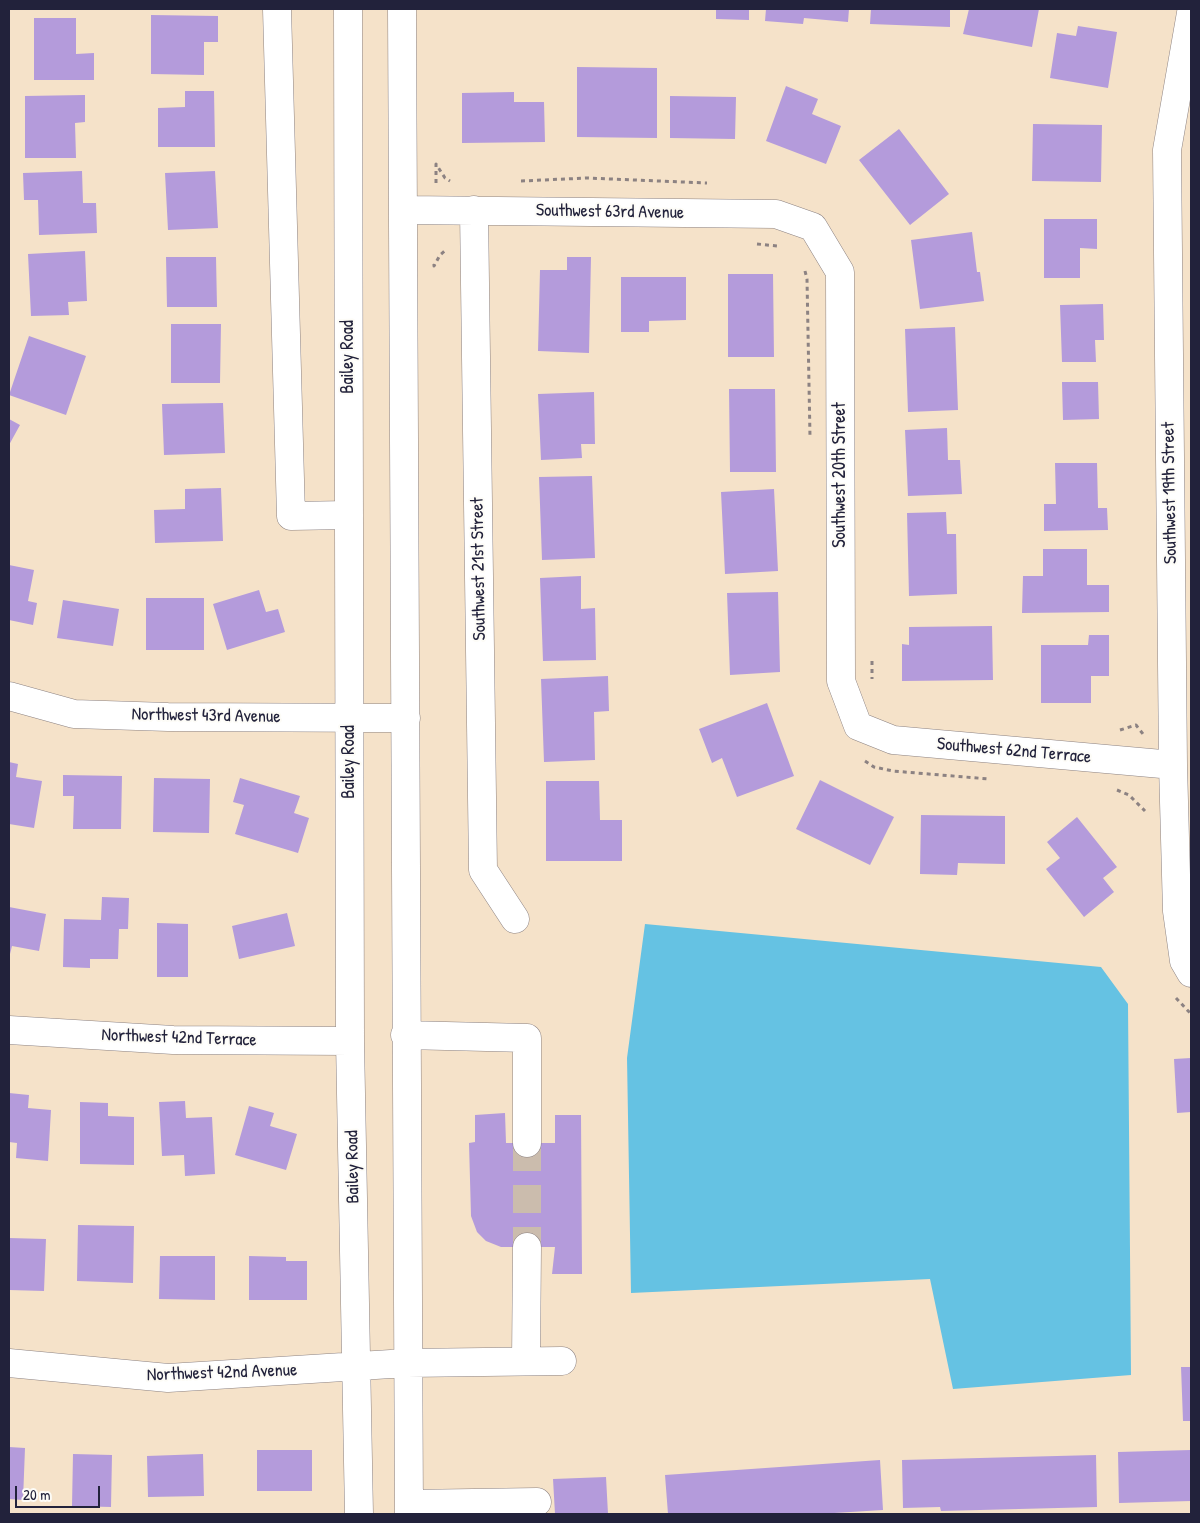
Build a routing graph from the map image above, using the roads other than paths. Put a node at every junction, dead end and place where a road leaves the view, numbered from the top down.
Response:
1 (277, 9) edge
2 (348, 9) edge
3 (402, 9) edge
4 (1191, 13) edge
5 (405, 210) junction
6 (474, 210) junction
7 (813, 227) joint
8 (348, 515) junction
9 (9, 696) edge
10 (349, 718) junction
11 (406, 718) junction
12 (858, 726) joint
13 (1173, 765) junction
14 (515, 919) dead end
15 (1191, 973) edge
16 (9, 1030) edge
17 (405, 1035) junction
18 (350, 1041) junction
19 (526, 1143) tunnel mouth
20 (527, 1247) tunnel mouth
21 (562, 1360) dead end
22 (526, 1361) junction
23 (9, 1363) edge
24 (407, 1363) junction
25 (357, 1368) junction
26 (538, 1502) dead end
27 (409, 1509) edge
28 (359, 1514) edge

1 - 8 street
2 - 8 street, Bailey Road
3 - 5 street
4 - 13 street, Southwest 19th Street
5 - 6 street, Southwest 63rd Avenue
5 - 11 street
6 - 7 street, Southwest 63rd Avenue
6 - 14 street, Southwest 21st Street
7 - 12 street, Southwest 20th Street
8 - 10 street, Bailey Road
9 - 10 street, Northwest 43rd Avenue
10 - 11 street, Northwest 43rd Avenue
10 - 18 street, Bailey Road
11 - 17 street
12 - 13 street, Southwest 62nd Terrace
13 - 15 street, Southwest 19th Street
16 - 18 street, Northwest 42nd Terrace
17 - 19 street
17 - 24 street
18 - 25 street, Bailey Road
20 - 22 street
21 - 22 street, Northwest 42nd Avenue
22 - 24 street, Northwest 42nd Avenue
23 - 25 street, Northwest 42nd Avenue
24 - 25 street, Northwest 42nd Avenue
24 - 27 street
25 - 28 street, Bailey Road
26 - 27 street

